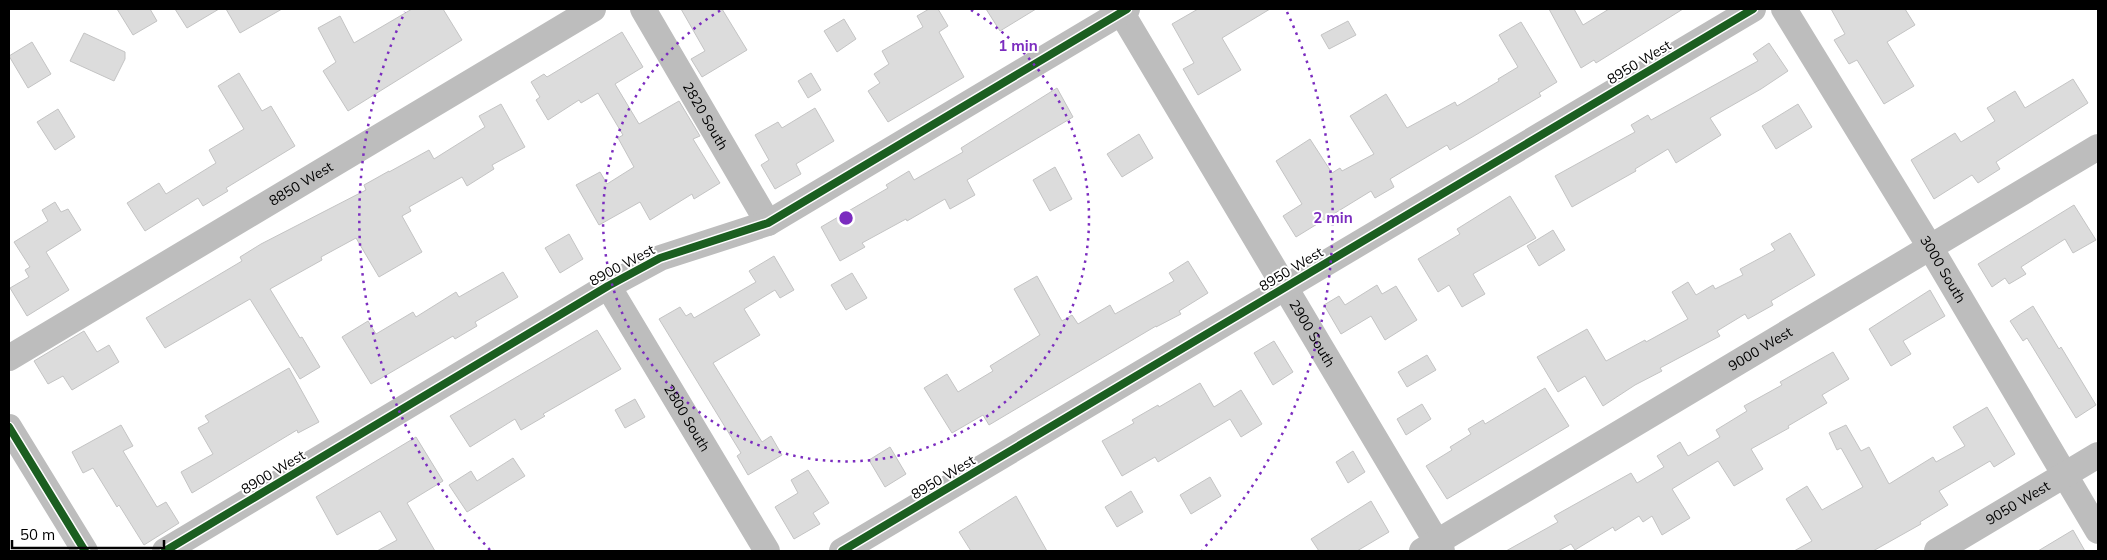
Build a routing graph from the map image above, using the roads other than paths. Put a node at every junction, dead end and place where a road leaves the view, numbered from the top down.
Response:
1 (593, 9) edge
2 (643, 9) edge
3 (1752, 9) edge
4 (1784, 9) edge
5 (1124, 11) edge
6 (565, 16) edge
7 (2098, 147) edge
8 (768, 223) junction
9 (1930, 248) junction
10 (608, 286) junction
11 (1285, 287) junction
12 (9, 358) edge
13 (9, 427) edge
14 (2098, 455) edge
15 (2065, 475) junction
16 (2098, 531) edge
17 (1434, 548) edge
18 (85, 551) edge
19 (165, 551) edge
20 (767, 551) edge
21 (842, 551) edge
22 (1937, 551) edge

1 - 6 street, 8850 West
2 - 8 street, 2820 South
3 - 11 street, 8950 West
4 - 9 street, 3000 South
5 - 8 street, 8900 West
5 - 11 street, 2900 South
6 - 12 street, 8850 West
7 - 9 street, 9000 West
8 - 10 street, 8900 West
9 - 15 street, 3000 South
9 - 17 street, 9000 West
10 - 19 street, 8900 West
10 - 20 street, 2800 South
11 - 17 street, 2900 South
11 - 21 street, 8950 West
13 - 18 street
14 - 15 street, 9050 West
15 - 16 street, 3000 South
15 - 22 street, 9050 West

